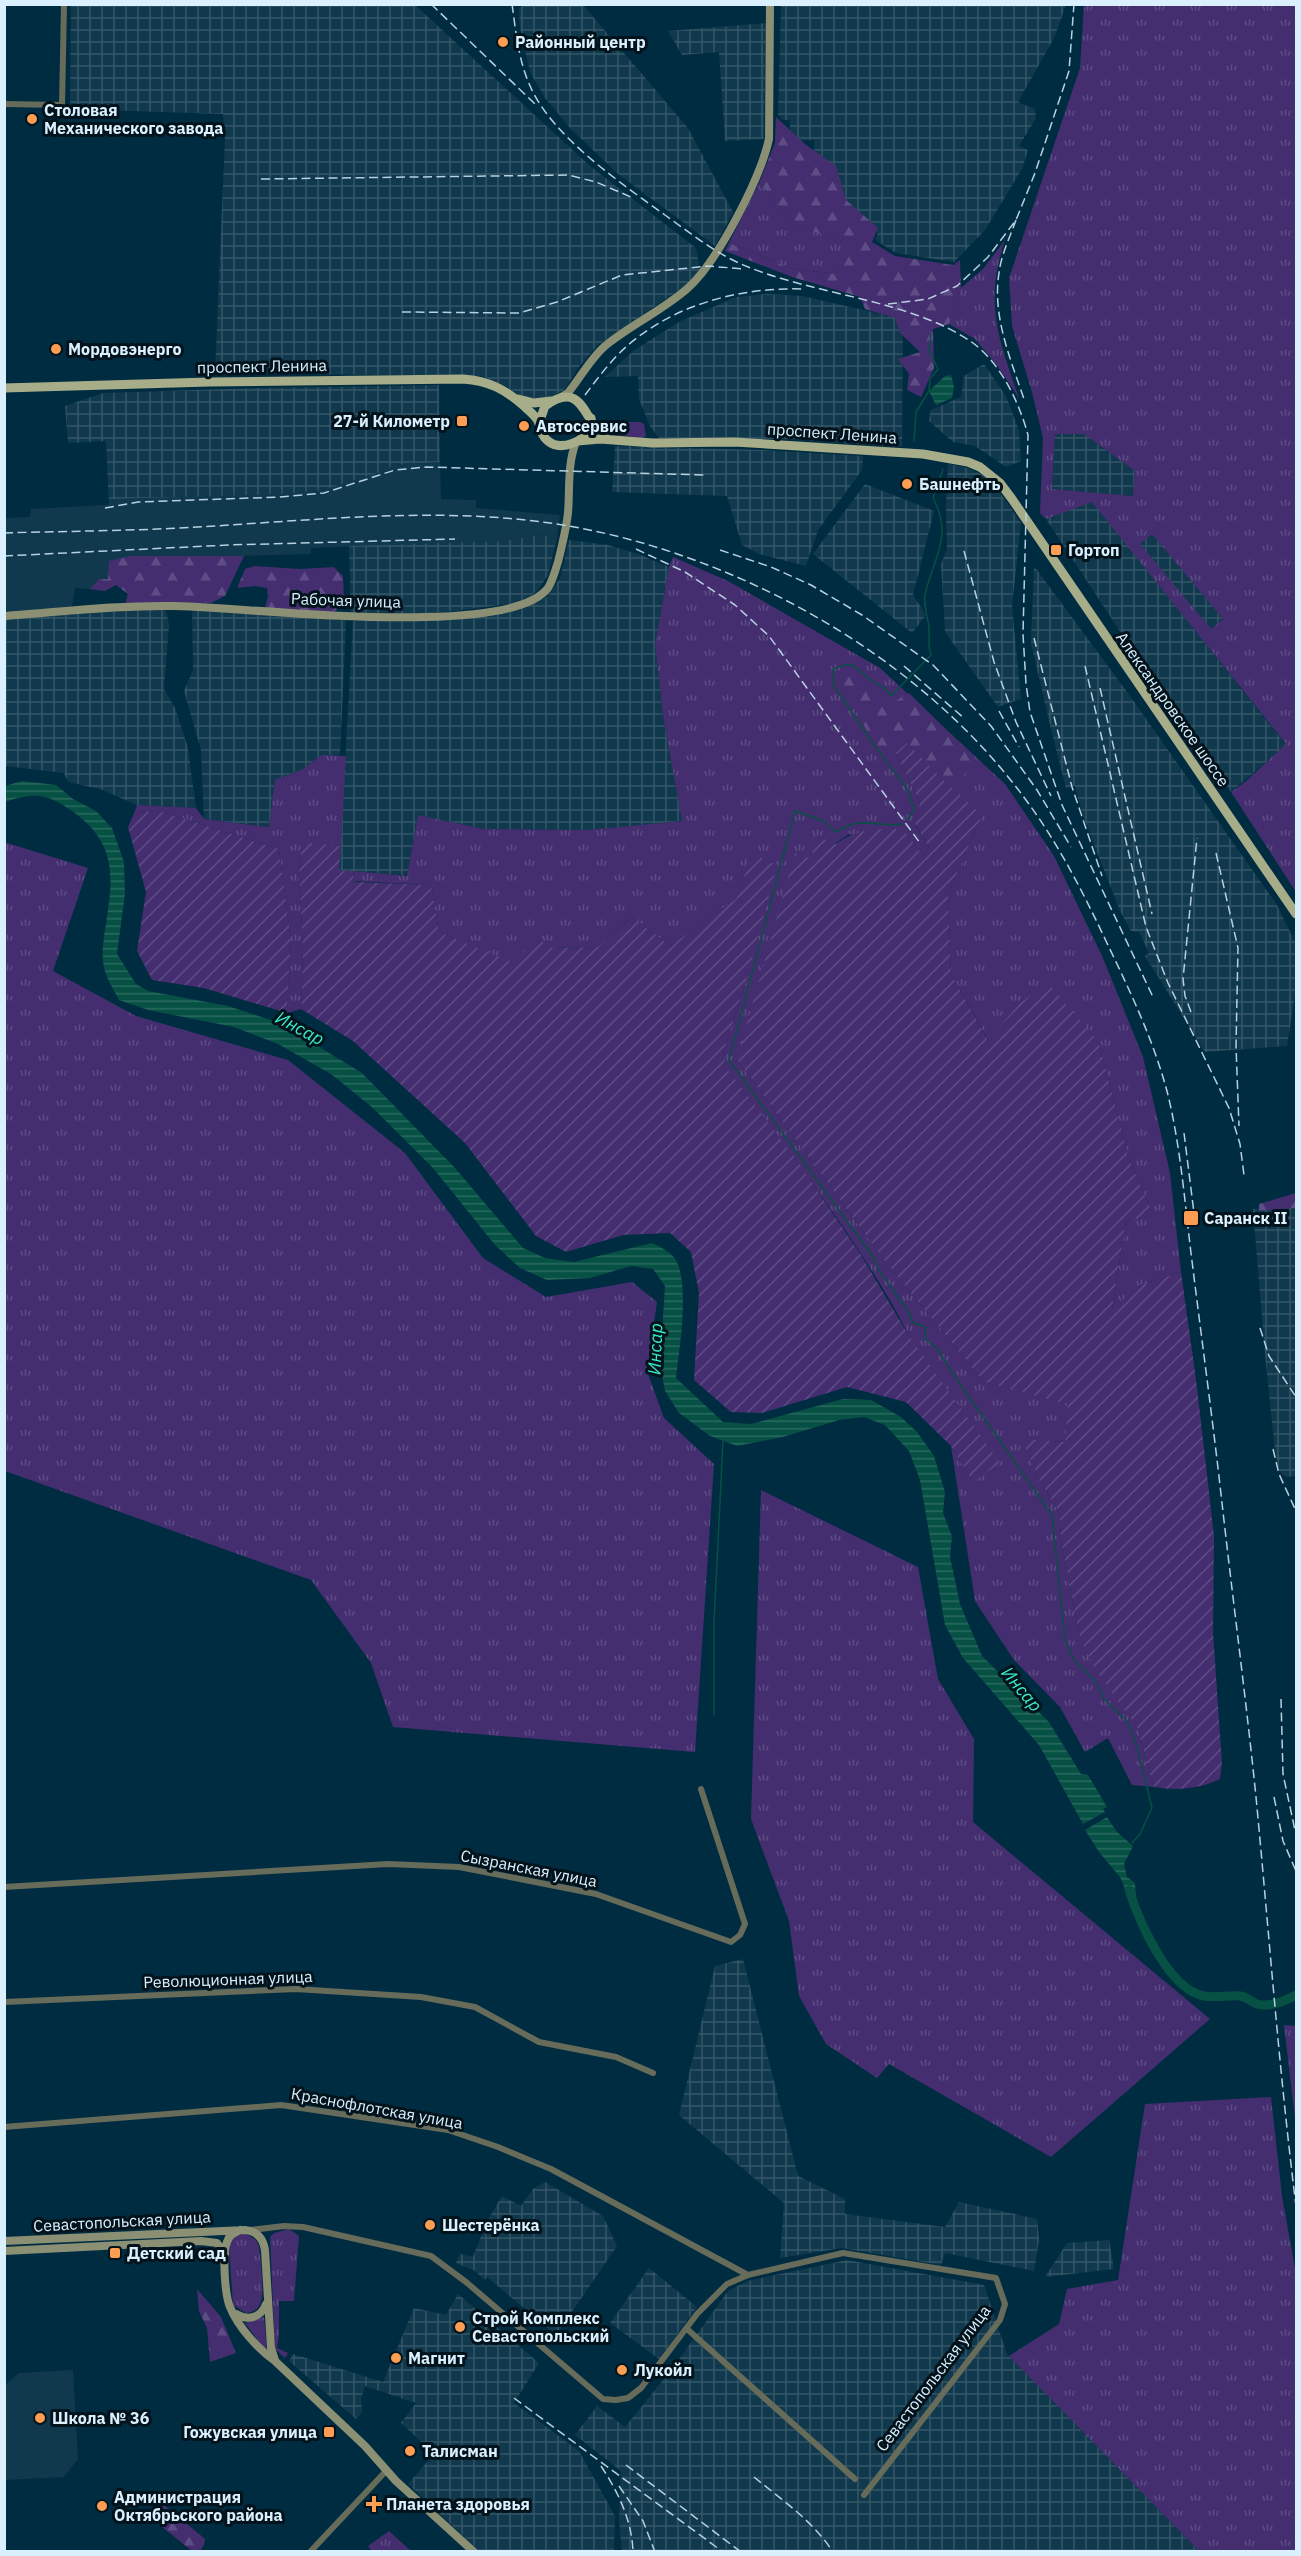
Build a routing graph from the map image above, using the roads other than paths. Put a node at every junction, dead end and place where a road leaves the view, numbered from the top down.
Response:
1 (64, 4) edge
2 (770, 4) edge
3 (4, 104) edge
4 (579, 379) junction
5 (4, 388) edge
6 (515, 398) junction
7 (555, 400) junction
8 (583, 406) junction
9 (591, 418) junction
10 (539, 423) junction
11 (609, 439) junction
12 (577, 441) junction
13 (557, 445) junction
14 (570, 458) junction
15 (1026, 521) joint
16 (4, 616) edge
17 (1296, 914) edge
18 (701, 1789) dead end
19 (4, 1887) edge
20 (4, 2002) edge
21 (653, 2073) dead end
22 (4, 2127) edge
23 (278, 2227) junction
24 (240, 2230) junction
25 (251, 2230) junction
26 (4, 2241) edge
27 (264, 2243) junction
28 (4, 2252) edge
29 (225, 2254) junction
30 (748, 2276) junction
31 (267, 2299) junction
32 (231, 2310) junction
33 (687, 2329) junction
34 (275, 2361) junction
35 (386, 2471) junction
36 (855, 2479) dead end
37 (864, 2495) dead end
38 (310, 2552) edge
39 (474, 2552) edge

1 - 3 street
2 - 4 street
4 - 7 street
4 - 8 street
5 - 6 main road, проспект Ленина
6 - 7 main road
6 - 10 main road
7 - 8 main road
7 - 10 main road
8 - 9 main road
9 - 11 main road
9 - 12 main road
10 - 13 main road
11 - 12 main road, проспект Ленина
11 - 15 main road, проспект Ленина
12 - 13 main road
12 - 14 street, Рабочая улица
13 - 14 street
14 - 16 street, Рабочая улица
15 - 17 main road, Александровское шоссе
18 - 19 street, Сызранская улица
20 - 21 street, Революционная улица
22 - 30 street, Краснофлотская улица
23 - 25 street, Севастопольская улица
23 - 27 street
23 - 33 street, Севастопольская улица
24 - 25 street, Севастопольская улица
24 - 26 street, Севастопольская улица
24 - 29 street
25 - 27 street
27 - 31 street
28 - 29 street, Севастопольская улица
29 - 32 street
30 - 33 street, Севастопольская улица
30 - 37 street, Севастопольская улица
31 - 32 street
31 - 34 street
32 - 34 street
33 - 36 street
34 - 35 street
35 - 38 street
35 - 39 street

